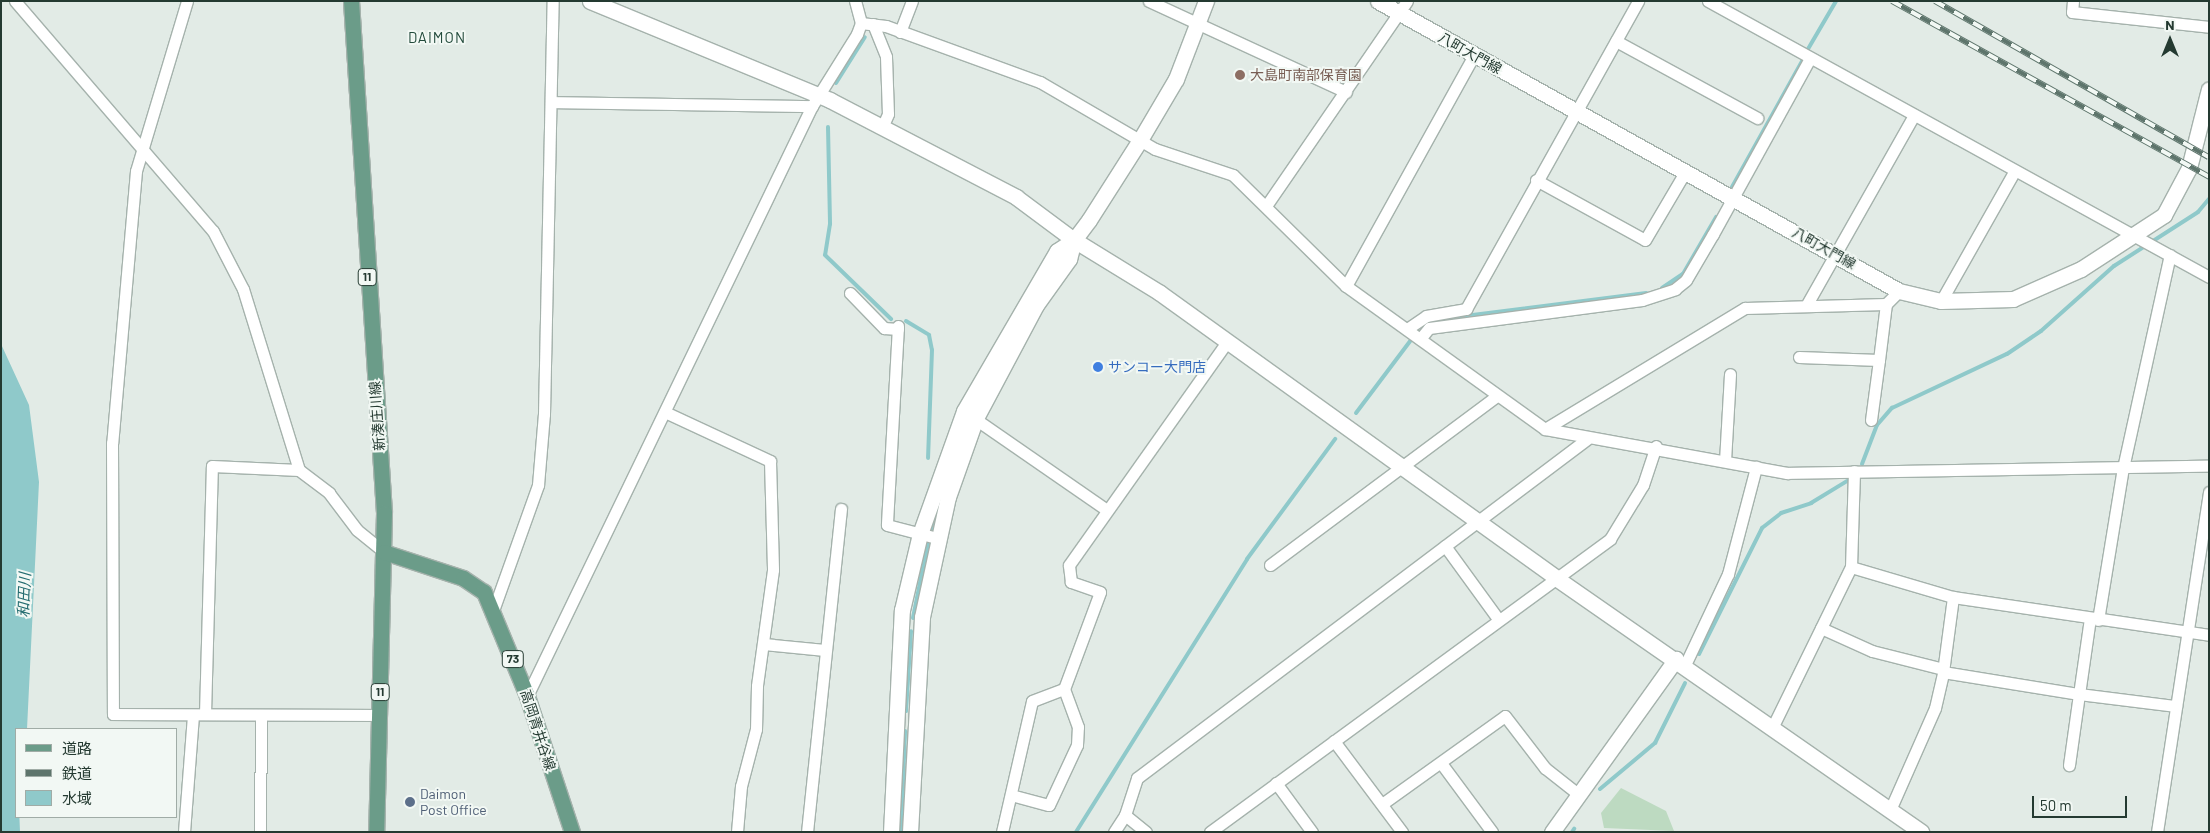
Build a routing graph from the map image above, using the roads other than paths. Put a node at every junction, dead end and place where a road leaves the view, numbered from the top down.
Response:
1 (15, 1) edge
2 (187, 1) edge
3 (351, 1) edge
4 (553, 1) edge
5 (590, 1) edge
6 (855, 1) edge
7 (912, 1) edge
8 (1149, 1) edge
9 (1206, 1) edge
10 (1378, 1) edge
11 (1638, 1) edge
12 (1708, 1) edge
13 (2073, 1) edge
14 (1404, 7) edge
15 (1198, 20) junction
16 (861, 23) junction
17 (874, 24) junction
18 (2209, 27) edge
19 (900, 32) junction
20 (1616, 41) junction
21 (1474, 55) junction
22 (1810, 58) junction
23 (2209, 89) edge
24 (1346, 92) junction
25 (815, 101) junction
26 (551, 102) junction
27 (1576, 112) junction
28 (1914, 115) junction
29 (1757, 118) dead end
30 (884, 125) junction
31 (2205, 126) edge
32 (1140, 140) junction
33 (142, 146) junction
34 (2016, 170) junction
35 (1685, 172) junction
36 (1536, 180) junction
37 (1733, 198) junction
38 (1266, 206) junction
39 (2134, 235) junction
40 (1074, 240) junction
41 (1835, 254) junction
42 (2170, 255) junction
43 (2209, 277) edge
44 (1346, 286) junction
45 (1899, 291) junction
46 (850, 293) dead end
47 (1941, 301) junction
48 (1886, 304) junction
49 (1806, 306) junction
50 (1407, 330) junction
51 (1420, 339) junction
52 (1226, 343) junction
53 (1799, 357) dead end
54 (1879, 360) junction
55 (1730, 374) dead end
56 (1497, 396) junction
57 (665, 412) junction
58 (970, 415) junction
59 (1871, 420) dead end
60 (1544, 429) junction
61 (1587, 439) junction
62 (1656, 446) junction
63 (1725, 461) junction
64 (1400, 467) junction
65 (1756, 467) junction
66 (2209, 467) edge
67 (2123, 468) junction
68 (299, 470) junction
69 (1854, 470) junction
70 (2209, 492) edge
71 (841, 509) dead end
72 (1107, 510) junction
73 (1478, 521) junction
74 (920, 534) junction
75 (937, 538) junction
76 (1445, 546) junction
77 (384, 552) junction
78 (1270, 565) dead end
79 (1851, 567) junction
80 (1556, 578) junction
81 (1953, 597) junction
82 (494, 608) junction
83 (2094, 619) junction
84 (1498, 620) junction
85 (1821, 628) junction
86 (2187, 632) junction
87 (2209, 635) edge
88 (764, 644) junction
89 (825, 650) junction
90 (1681, 662) junction
91 (1943, 670) junction
92 (1064, 689) junction
93 (2079, 694) junction
94 (527, 696) junction
95 (2176, 706) junction
96 (205, 714) junction
97 (193, 715) junction
98 (261, 715) junction
99 (378, 715) junction
100 (1772, 728) junction
101 (1334, 741) junction
102 (1441, 763) junction
103 (2069, 765) dead end
104 (1276, 782) junction
105 (1578, 794) junction
106 (1011, 795) junction
107 (1382, 804) junction
108 (1890, 810) junction
109 (1125, 815) junction
110 (1223, 828) edge
111 (184, 832) edge
112 (260, 832) edge
113 (376, 832) edge
114 (572, 832) edge
115 (737, 832) edge
116 (807, 832) edge
117 (891, 832) edge
118 (910, 832) edge
119 (1002, 832) edge
120 (1114, 832) edge
121 (1146, 832) edge
122 (1210, 832) edge
123 (1312, 832) edge
124 (1402, 832) edge
125 (1492, 832) edge
126 (1552, 832) edge
127 (1921, 832) edge
128 (2157, 832) edge

1 - 33 street
2 - 33 street
3 - 77 main road, 新湊庄川線 / 11
4 - 26 street
5 - 25 street
6 - 16 street
7 - 19 street
8 - 15 street
9 - 15 street
10 - 14 street, 八町大門線
11 - 20 street
12 - 22 street
13 - 18 street
14 - 21 street, 八町大門線
14 - 24 street
15 - 24 street
15 - 32 street
16 - 17 street
16 - 25 street
17 - 19 street
17 - 30 street
19 - 32 street
20 - 27 street
20 - 29 street
21 - 27 street, 八町大門線
21 - 44 street
22 - 28 street
22 - 37 street
23 - 31 street, 八町大門線
24 - 38 street
25 - 26 street
25 - 30 street
25 - 57 street
26 - 82 street
27 - 35 street, 八町大門線
27 - 36 street
28 - 34 street
28 - 41 street
30 - 40 street
31 - 39 street, 八町大門線
32 - 38 street
32 - 40 street
33 - 68 street
33 - 97 street
34 - 39 street
34 - 47 street
35 - 36 street
35 - 37 street, 八町大門線
36 - 50 street
37 - 41 street, 八町大門線
37 - 51 street
38 - 44 street
39 - 42 street
39 - 47 street, 八町大門線
40 - 52 street
40 - 58 street
41 - 45 street, 八町大門線
41 - 49 street
42 - 43 street
42 - 67 street
44 - 50 street
45 - 47 street, 八町大門線
45 - 48 street
46 - 74 street
48 - 49 street
48 - 54 street
49 - 60 street
50 - 51 street
51 - 56 street
52 - 64 street
52 - 72 street
53 - 54 street
54 - 59 street
55 - 63 street
56 - 60 street
56 - 64 street
57 - 88 street
57 - 94 street
58 - 72 street
58 - 74 street
58 - 75 street
60 - 61 street
61 - 62 street
61 - 73 street
62 - 63 street
62 - 80 street
63 - 65 street
64 - 73 street
64 - 78 street
65 - 69 street
65 - 90 street
66 - 67 street
67 - 69 street
67 - 83 street
68 - 77 street
68 - 96 street
69 - 79 street
70 - 86 street
71 - 89 street
72 - 92 street
73 - 76 street
73 - 80 street
74 - 75 street
74 - 117 street
75 - 118 street
76 - 84 street
76 - 109 street
77 - 82 main road, 高岡青井谷線 / 73
77 - 99 main road, 新湊庄川線 / 11
79 - 81 street
79 - 85 street
80 - 84 street
80 - 90 street
81 - 83 street
81 - 91 street
82 - 94 main road, 高岡青井谷線 / 73
83 - 86 street
83 - 93 street
84 - 101 street
85 - 91 street
85 - 100 street
86 - 87 street
86 - 95 street
88 - 89 street
88 - 115 street
89 - 116 street
90 - 100 street
90 - 105 street
91 - 93 street
91 - 108 street
92 - 106 street
92 - 106 street
93 - 95 street
93 - 103 street
94 - 114 main road, 高岡青井谷線 / 73
95 - 128 street
96 - 97 street
96 - 98 street
97 - 111 street
98 - 99 street
98 - 112 street
99 - 113 main road, 新湊庄川線 / 11
100 - 108 street
101 - 104 street
101 - 107 street
102 - 105 street
102 - 107 street
102 - 125 street
104 - 110 street
104 - 123 street
105 - 126 street
106 - 119 street
107 - 124 street
108 - 127 street
109 - 120 street
109 - 121 street
110 - 122 street

